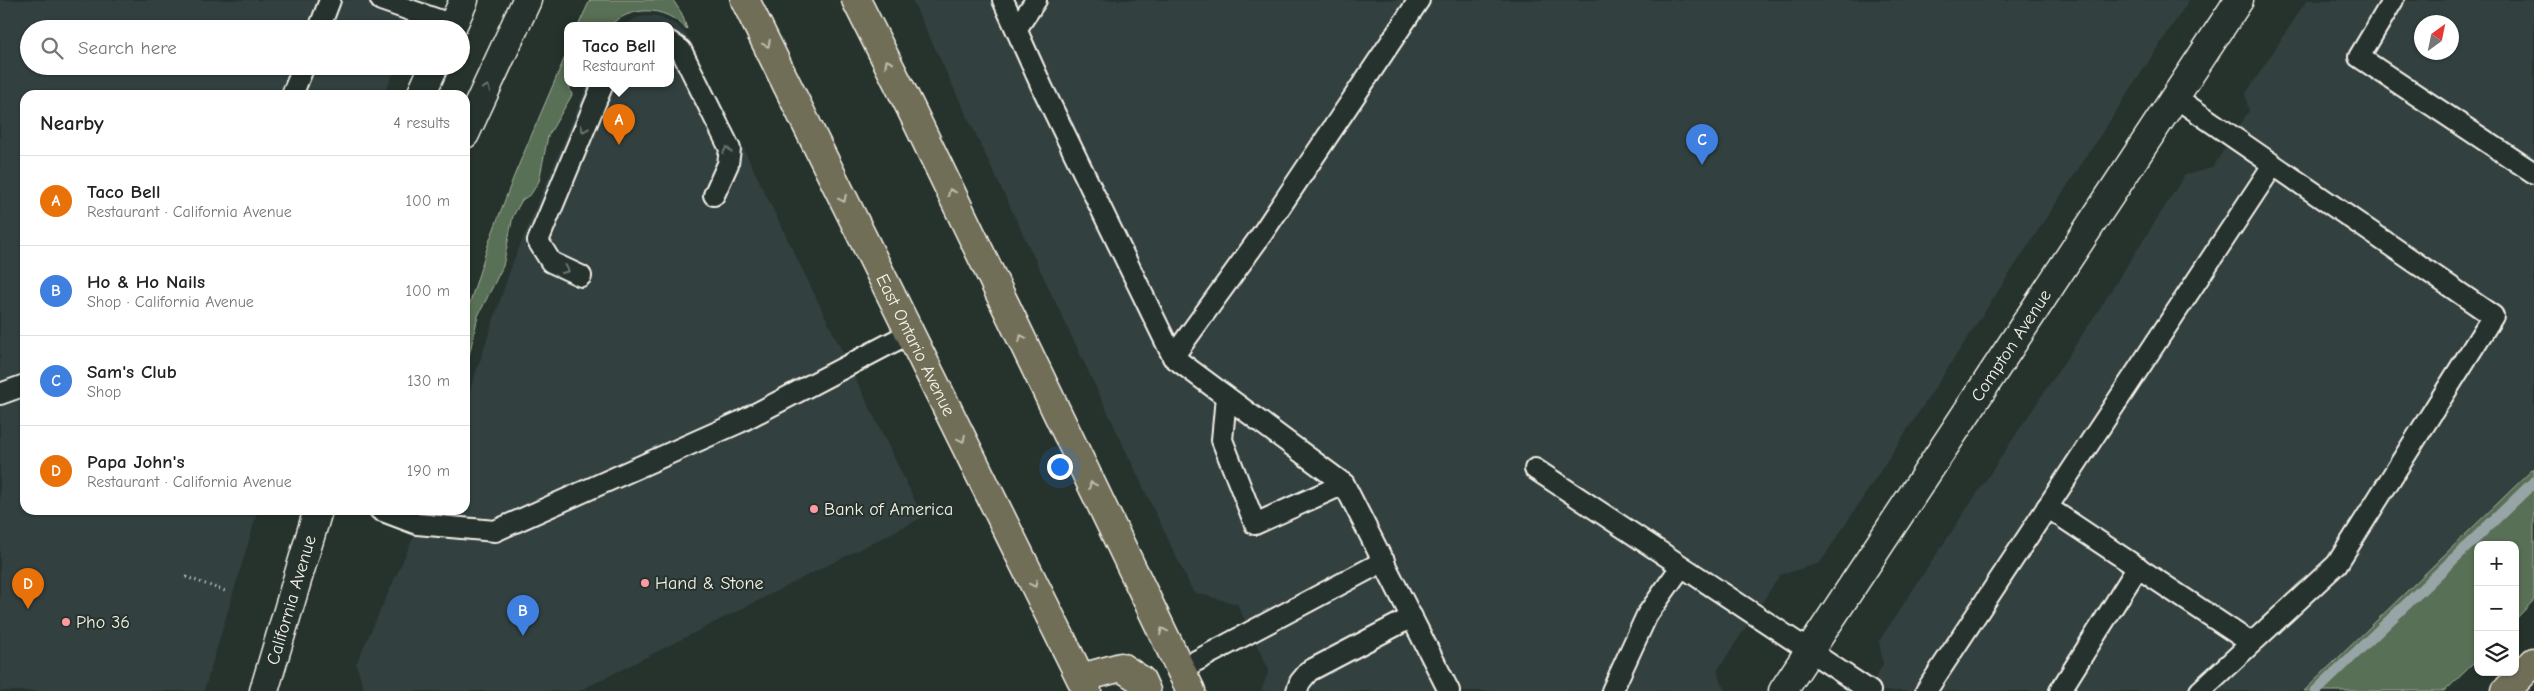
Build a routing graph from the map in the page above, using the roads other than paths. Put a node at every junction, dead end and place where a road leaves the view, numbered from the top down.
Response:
1 (330, 0) edge
2 (381, 0) edge
3 (464, 0) edge
4 (527, 0) edge
5 (745, 0) edge
6 (856, 0) edge
7 (1003, 0) edge
8 (1036, 0) edge
9 (1418, 0) edge
10 (2239, 0) edge
11 (2393, 0) edge
12 (322, 20) edge
13 (434, 20) edge
14 (455, 20) edge
15 (1017, 28) junction
16 (674, 45) edge
17 (300, 75) edge
18 (430, 75) edge
19 (602, 87) edge
20 (294, 90) edge
21 (423, 90) edge
22 (2175, 97) junction
23 (470, 123) edge
24 (2273, 165) junction
25 (2534, 173) edge
26 (714, 195) dead end
27 (581, 276) dead end
28 (910, 333) junction
29 (1173, 357) junction
30 (20, 387) edge
31 (0, 394) edge
32 (1226, 397) junction
33 (1535, 469) dead end
34 (1344, 484) junction
35 (2047, 507) junction
36 (317, 515) edge
37 (394, 515) edge
38 (1384, 561) junction
39 (1682, 567) junction
40 (2138, 567) junction
41 (1412, 617) junction
42 (2251, 643) junction
43 (1809, 652) junction
44 (2534, 662) edge
45 (1186, 680) edge
46 (1084, 685) edge
47 (264, 691) edge
48 (1146, 691) edge
49 (1296, 691) edge
50 (1449, 691) edge
51 (1612, 691) edge
52 (1783, 691) edge
53 (1870, 691) edge
54 (1926, 691) edge
55 (2060, 691) edge
56 (2200, 691) edge
57 (2506, 691) edge

1 - 12 lane
2 - 13 lane
3 - 14 street
23 -> 4 street
5 -> 28 main road, East Ontario Avenue
45 -> 6 main road
7 - 15 lane
8 - 15 lane
9 - 29 lane
10 - 22 street, Compton Avenue
11 - 25 lane
15 - 29 lane
26 -> 16 lane
17 - 20 lane
18 - 21 street
19 -> 27 lane
22 - 24 lane
22 - 43 street, Compton Avenue
24 - 35 lane
24 - 42 lane
28 - 37 lane
28 -> 46 main road, East Ontario Avenue
29 - 32 lane
30 - 31 lane
32 - 34 lane
32 - 34 lane
33 - 39 lane
34 - 38 lane
35 - 40 lane
35 - 54 lane
36 - 47 street, California Avenue
38 - 41 lane
38 - 45 lane
39 - 43 lane
39 - 51 lane
40 - 42 lane
40 - 55 lane
41 - 49 lane
41 - 50 lane
42 - 56 lane
43 - 52 street, Compton Avenue
43 - 53 lane
44 - 57 main road
46 - 48 main road

